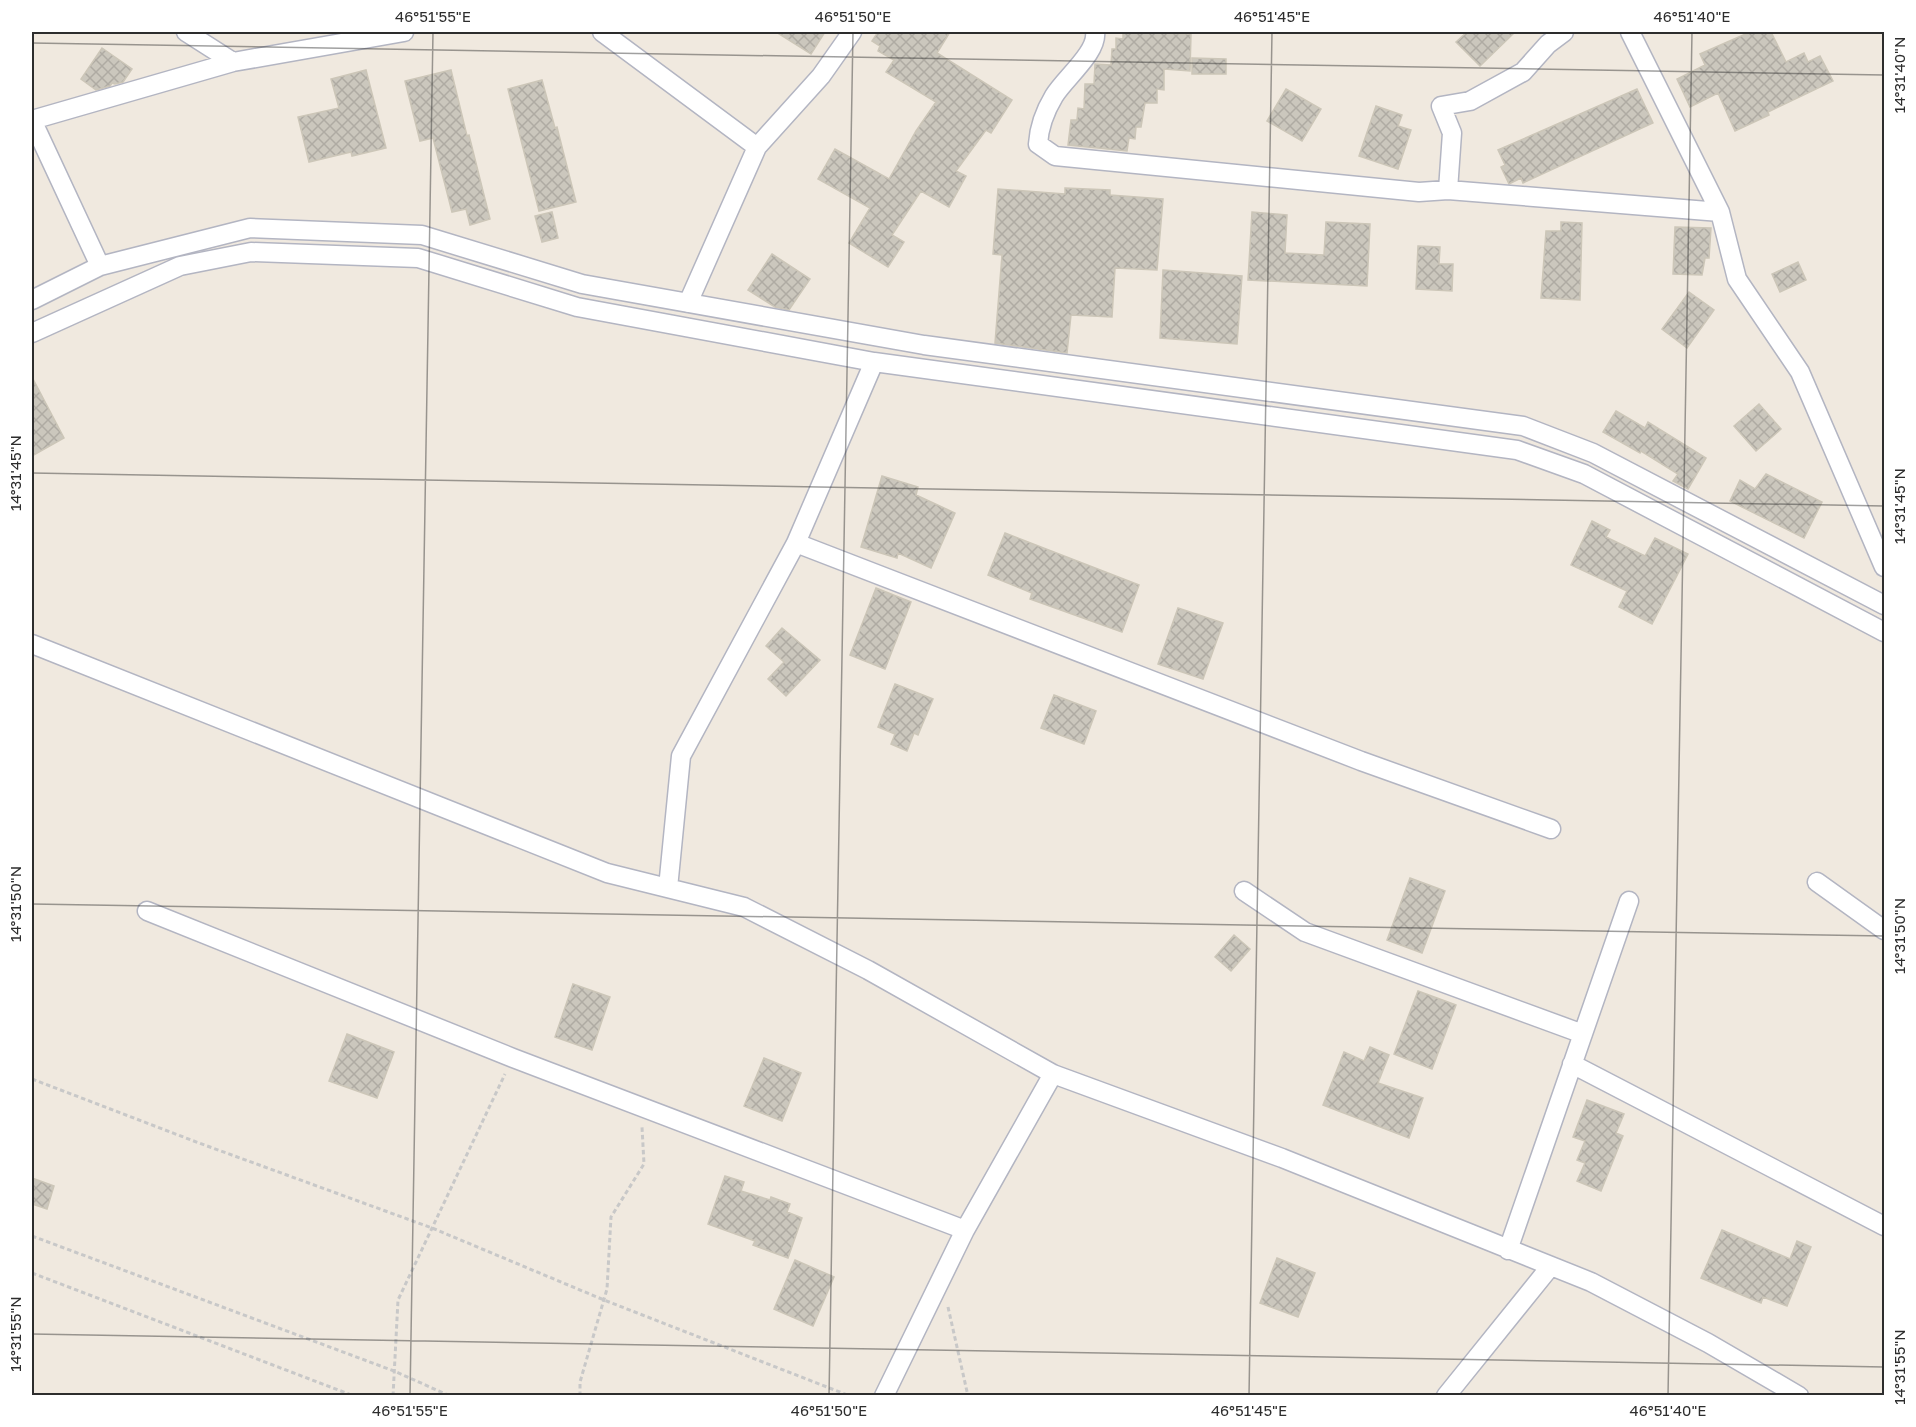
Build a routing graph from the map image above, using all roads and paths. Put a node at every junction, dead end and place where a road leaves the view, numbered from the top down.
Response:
1 (186, 32) edge
2 (404, 32) edge
3 (602, 32) edge
4 (852, 32) edge
5 (1095, 32) edge
6 (1564, 32) edge
7 (1630, 32) edge
8 (233, 62) junction
9 (32, 120) edge
10 (757, 147) junction
11 (1448, 190) junction
12 (1720, 212) junction
13 (100, 266) junction
14 (32, 300) edge
15 (688, 303) junction
16 (32, 333) edge
17 (874, 362) junction
18 (796, 543) junction
19 (1884, 567) edge
20 (1884, 605) edge
21 (1884, 632) edge
22 (32, 644) edge
23 (1551, 829) dead end
24 (1818, 882) dead end
25 (668, 888) junction
26 (1244, 891) dead end
27 (1629, 901) dead end
28 (147, 911) dead end
29 (1884, 930) edge
30 (1583, 1034) junction
31 (513, 1058) junction
32 (1572, 1064) junction
33 (1053, 1074) junction
34 (32, 1079) edge
35 (641, 1107) junction
36 (1884, 1226) edge
37 (432, 1228) junction
38 (965, 1230) junction
39 (32, 1236) edge
40 (1508, 1250) junction
41 (1550, 1267) junction
42 (32, 1273) edge
43 (941, 1278) junction
44 (604, 1300) junction
45 (394, 1371) junction
46 (354, 1395) edge
47 (393, 1395) edge
48 (450, 1395) edge
49 (580, 1395) edge
50 (850, 1395) edge
51 (884, 1395) edge
52 (968, 1395) edge
53 (1446, 1395) edge
54 (1799, 1395) edge

1 - 8 street
2 - 8 street
3 - 10 street
4 - 10 street
5 - 11 street
6 - 11 street
7 - 12 street
8 - 9 street
9 - 13 street
10 - 15 street
11 - 12 street
12 - 19 street
13 - 14 street
13 - 15 street
15 - 20 street
16 - 17 street
17 - 18 street
17 - 21 street
18 - 23 street
18 - 25 street
22 - 25 street
24 - 29 street
25 - 33 street
26 - 30 street
27 - 30 street
28 - 31 street
30 - 32 street
31 - 35 street
31 - 37 path
32 - 36 street
32 - 40 street
33 - 38 street
33 - 40 street
34 - 37 path
35 - 38 street
35 - 44 path
37 - 44 path
37 - 45 path
38 - 43 street
39 - 45 path
40 - 41 street
41 - 53 street
41 - 54 street
42 - 46 path
43 - 51 street
43 - 52 path
44 - 49 path
44 - 50 path
45 - 47 path
45 - 48 path

